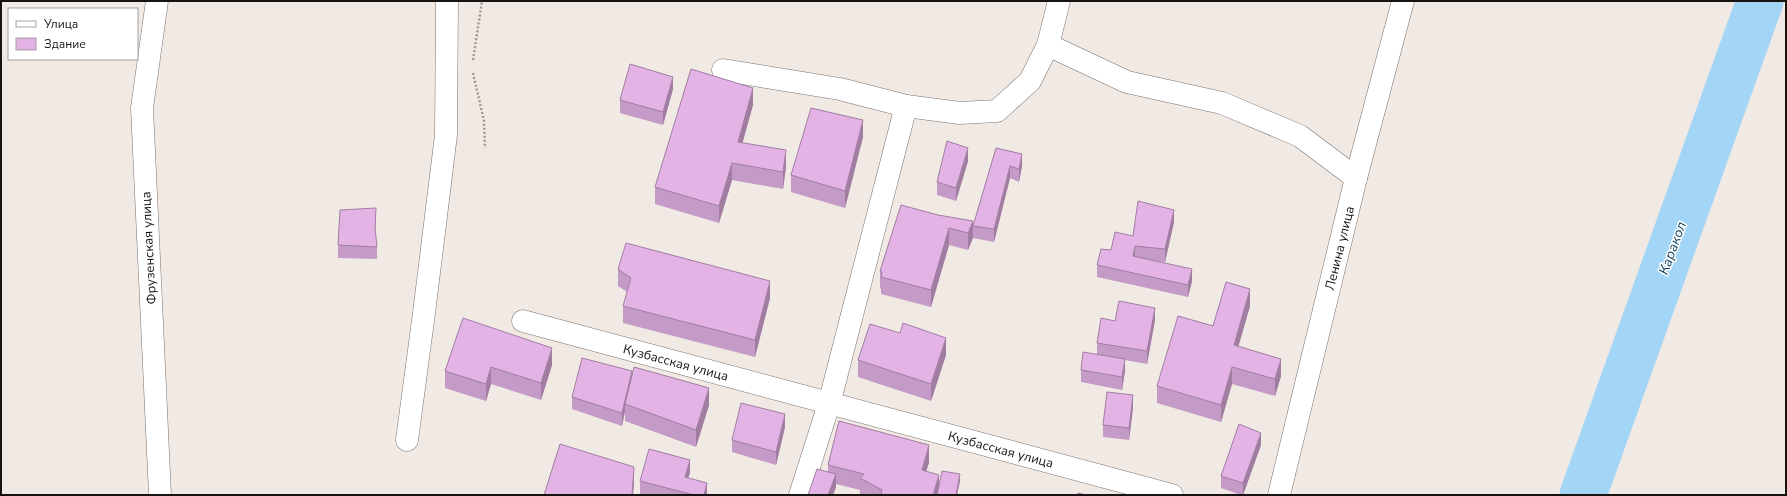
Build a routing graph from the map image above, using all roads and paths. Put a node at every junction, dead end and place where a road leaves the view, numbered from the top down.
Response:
1 (157, 1) edge
2 (447, 1) edge
3 (482, 1) edge
4 (1059, 1) edge
5 (1403, 1) edge
6 (1048, 45) junction
7 (473, 61) dead end
8 (472, 68) dead end
9 (723, 70) dead end
10 (906, 106) junction
11 (485, 148) dead end
12 (1356, 178) junction
13 (523, 321) dead end
14 (829, 404) junction
15 (407, 440) dead end
16 (160, 495) edge
17 (800, 495) edge
18 (1172, 495) edge
19 (1279, 495) edge

1 - 16 street, Фрузенская улица
2 - 15 street
3 - 7 path
4 - 6 street
5 - 12 street, Ленина улица
6 - 10 street
6 - 12 street
8 - 11 path
9 - 10 street
10 - 14 street
12 - 19 street, Ленина улица
13 - 14 street, Кузбасская улица
14 - 17 street
14 - 18 street, Кузбасская улица

